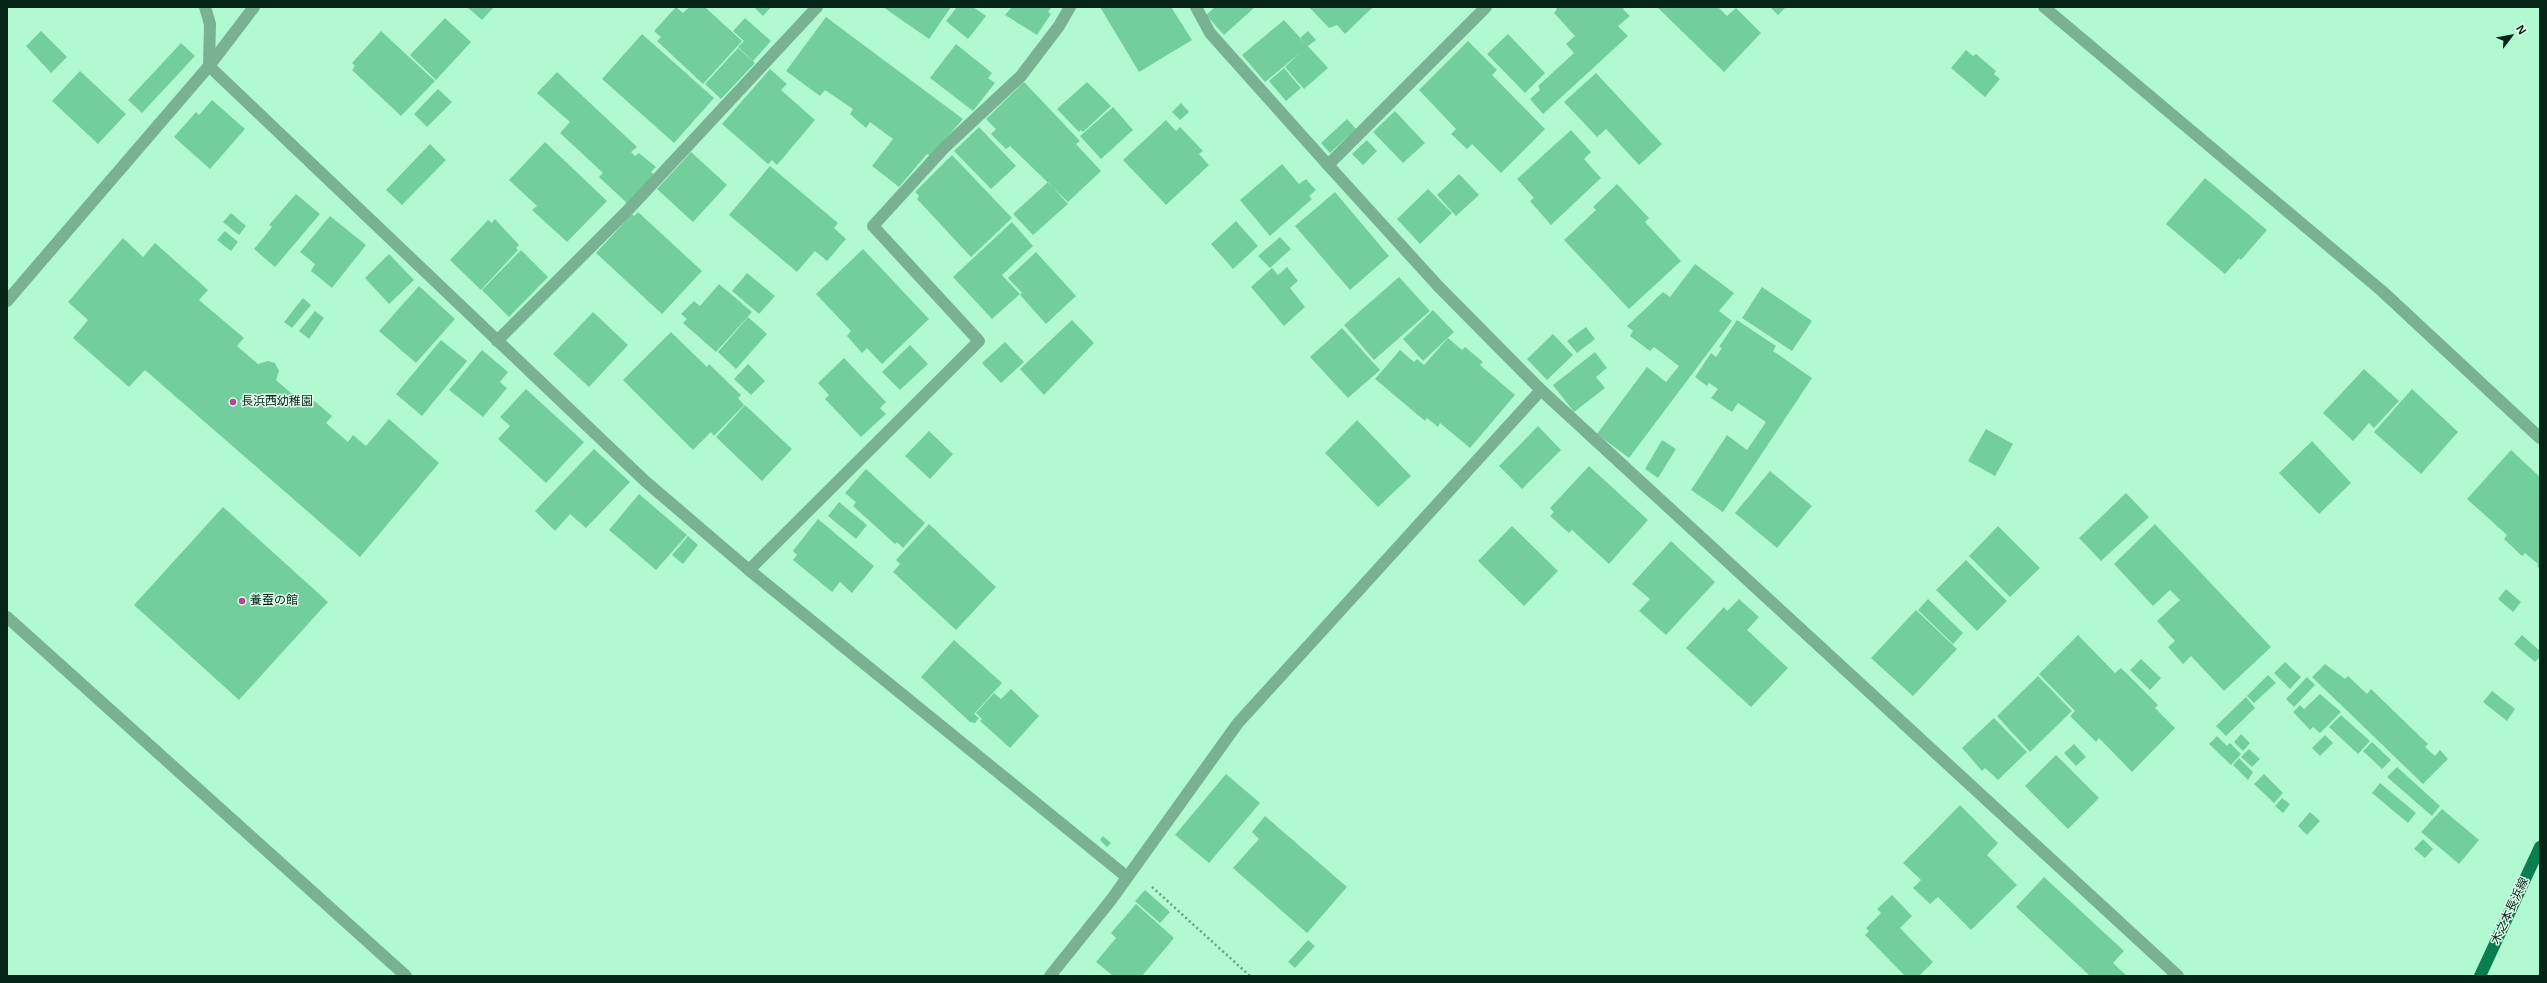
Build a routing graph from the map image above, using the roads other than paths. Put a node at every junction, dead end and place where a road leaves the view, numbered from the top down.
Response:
1 (205, 7) edge
2 (254, 7) edge
3 (817, 7) edge
4 (1070, 7) edge
5 (1196, 7) edge
6 (1486, 7) edge
7 (2044, 7) edge
8 (209, 66) junction
9 (1328, 165) junction
10 (7, 301) edge
11 (497, 341) junction
12 (1542, 390) junction
13 (2540, 438) edge
14 (749, 570) junction
15 (7, 617) edge
16 (2540, 847) edge
17 (1130, 873) junction
18 (406, 976) edge
19 (1050, 976) edge
20 (2178, 976) edge
21 (2480, 976) edge

1 - 8 street
2 - 8 street
3 - 11 street
4 - 14 street
5 - 9 street
6 - 9 street
7 - 13 street
8 - 10 street
8 - 11 street
9 - 12 street
11 - 14 street
12 - 17 street
12 - 20 street
14 - 17 street
15 - 18 street
16 - 21 main road, 木之本長浜線
17 - 19 street

